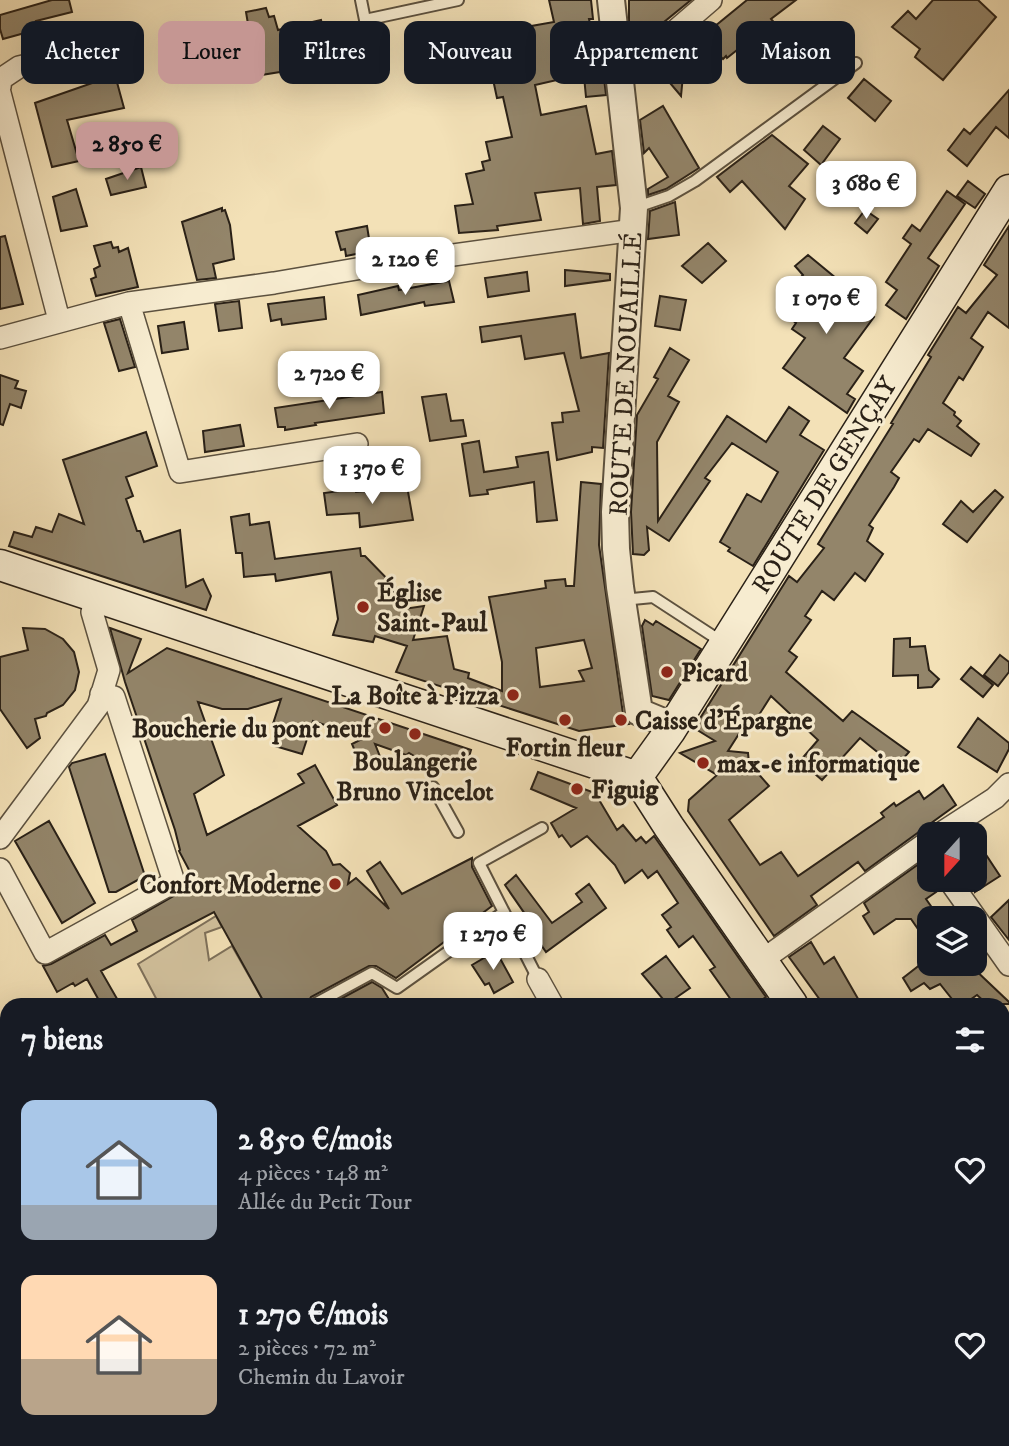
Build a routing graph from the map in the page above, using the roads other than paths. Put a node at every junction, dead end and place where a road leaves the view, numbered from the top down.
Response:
1 (361, 0) edge
2 (458, 0) edge
3 (611, 0) edge
4 (711, 0) edge
5 (613, 21) edge
6 (685, 21) edge
7 (856, 63) dead end
8 (21, 67) edge
9 (621, 84) edge
10 (0, 87) edge
11 (0, 93) edge
12 (1009, 190) edge
13 (634, 219) junction
14 (129, 303) junction
15 (59, 320) junction
16 (0, 338) edge
17 (357, 444) dead end
18 (0, 565) edge
19 (97, 597) junction
20 (622, 600) junction
21 (725, 643) junction
22 (101, 694) junction
23 (673, 726) junction
24 (637, 777) junction
25 (1009, 784) edge
26 (433, 787) dead end
27 (960, 822) edge
28 (542, 828) dead end
29 (458, 832) dead end
30 (0, 838) edge
31 (917, 852) edge
32 (0, 869) edge
33 (957, 892) edge
34 (504, 912) junction
35 (761, 961) junction
36 (1009, 965) edge
37 (538, 979) joint
38 (326, 998) edge
39 (549, 998) edge
40 (788, 998) edge

1 - 2 lane
3 - 5 street, ROUTE DE NOUAILLÉ
4 - 6 street
7 - 13 lane
8 - 10 street
9 - 13 street, ROUTE DE NOUAILLÉ
11 - 15 street
12 - 21 main road, ROUTE DE GENÇAY
13 - 14 street
13 - 20 street, ROUTE DE NOUAILLÉ
14 - 15 street
14 - 17 street
15 - 16 street
18 - 19 main road
19 - 22 street
19 - 24 main road
20 - 21 lane
20 - 23 street, ROUTE DE NOUAILLÉ
21 - 23 main road, ROUTE DE GENÇAY
22 - 30 street
22 - 32 street
23 - 24 main road, ROUTE DE GENÇAY
24 - 35 main road
25 - 27 street
26 - 29 lane
28 - 34 lane
31 - 35 street
33 - 36 street
34 - 37 lane
34 - 38 lane
35 - 40 main road
37 - 39 street

